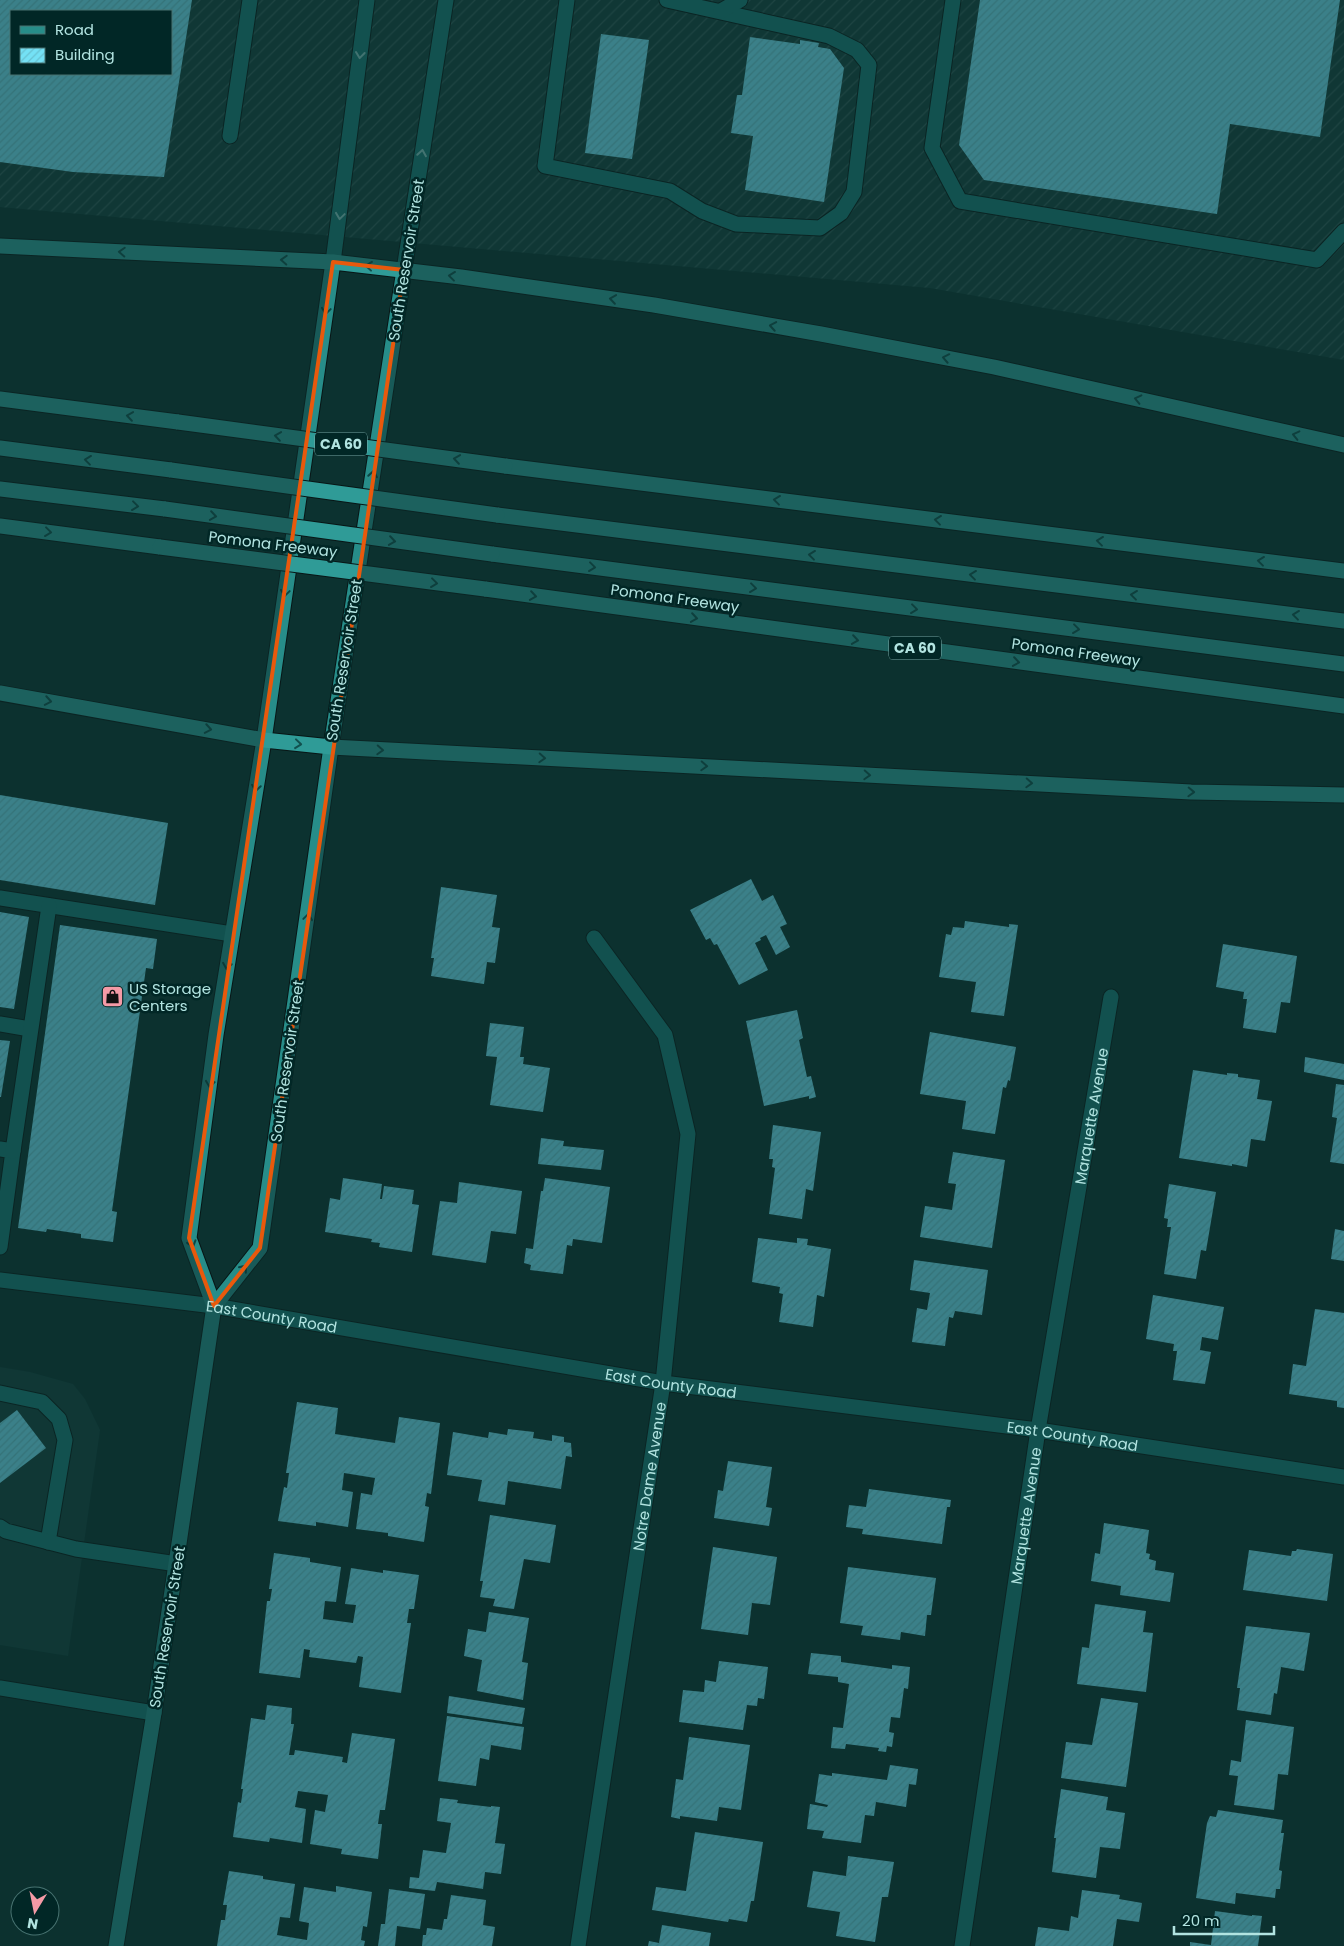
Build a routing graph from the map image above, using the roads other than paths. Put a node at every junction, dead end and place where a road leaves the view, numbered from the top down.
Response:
1 (250, 0) edge
2 (367, 0) edge
3 (446, 0) edge
4 (567, 0) edge
5 (667, 0) edge
6 (740, 0) edge
7 (953, 0) edge
8 (721, 11) junction
9 (230, 136) dead end
10 (1344, 231) edge
11 (0, 246) edge
12 (333, 262) junction
13 (404, 270) junction
14 (0, 399) edge
15 (1344, 446) edge
16 (0, 448) edge
17 (0, 489) edge
18 (0, 526) edge
19 (1344, 571) edge
20 (1344, 621) edge
21 (1344, 664) edge
22 (0, 693) edge
23 (1344, 706) edge
24 (264, 740) junction
25 (331, 747) junction
26 (1344, 795) edge
27 (0, 898) edge
28 (50, 906) junction
29 (232, 934) junction
30 (594, 938) dead end
31 (1111, 997) dead end
32 (0, 1024) edge
33 (30, 1029) junction
34 (6, 1150) edge
35 (0, 1248) edge
36 (0, 1280) edge
37 (214, 1306) junction
38 (663, 1383) junction
39 (0, 1393) edge
40 (1038, 1430) junction
41 (1344, 1477) edge
42 (0, 1527) edge
43 (48, 1542) junction
44 (177, 1564) junction
45 (0, 1688) edge
46 (154, 1713) junction
47 (116, 1946) edge
48 (578, 1946) edge
49 (962, 1946) edge

1 - 9 street
2 -> 12 street, South Reservoir Street
13 -> 3 street, South Reservoir Street
4 - 8 street
5 - 8 street
6 - 8 street
7 - 10 street
12 -> 11 highway
13 -> 12 highway
12 -> 24 main road, South Reservoir Street
15 -> 13 highway
25 -> 13 main road, South Reservoir Street
19 -> 14 highway, CA 60, bridge
20 -> 16 highway, bridge
17 -> 21 highway, bridge
18 -> 23 highway, Pomona Freeway / CA 60, bridge
22 -> 24 highway
24 -> 25 highway
24 -> 29 main road, South Reservoir Street
25 -> 26 highway
37 -> 25 main road, South Reservoir Street
27 - 28 street
28 - 29 street
28 - 33 street
29 -> 37 main road, South Reservoir Street
30 - 38 street, Notre Dame Avenue
31 - 40 street, Marquette Avenue
32 - 33 street
33 - 34 street
34 - 35 street
36 - 37 street, East County Road
37 - 38 street, East County Road
37 - 44 main road, South Reservoir Street
38 - 40 street, East County Road
38 - 48 street, Notre Dame Avenue
39 - 43 street
40 - 41 street, East County Road
40 - 49 street, Marquette Avenue
42 - 43 street
43 - 44 street
44 - 46 main road, South Reservoir Street
45 - 46 street
46 - 47 main road, South Reservoir Street

